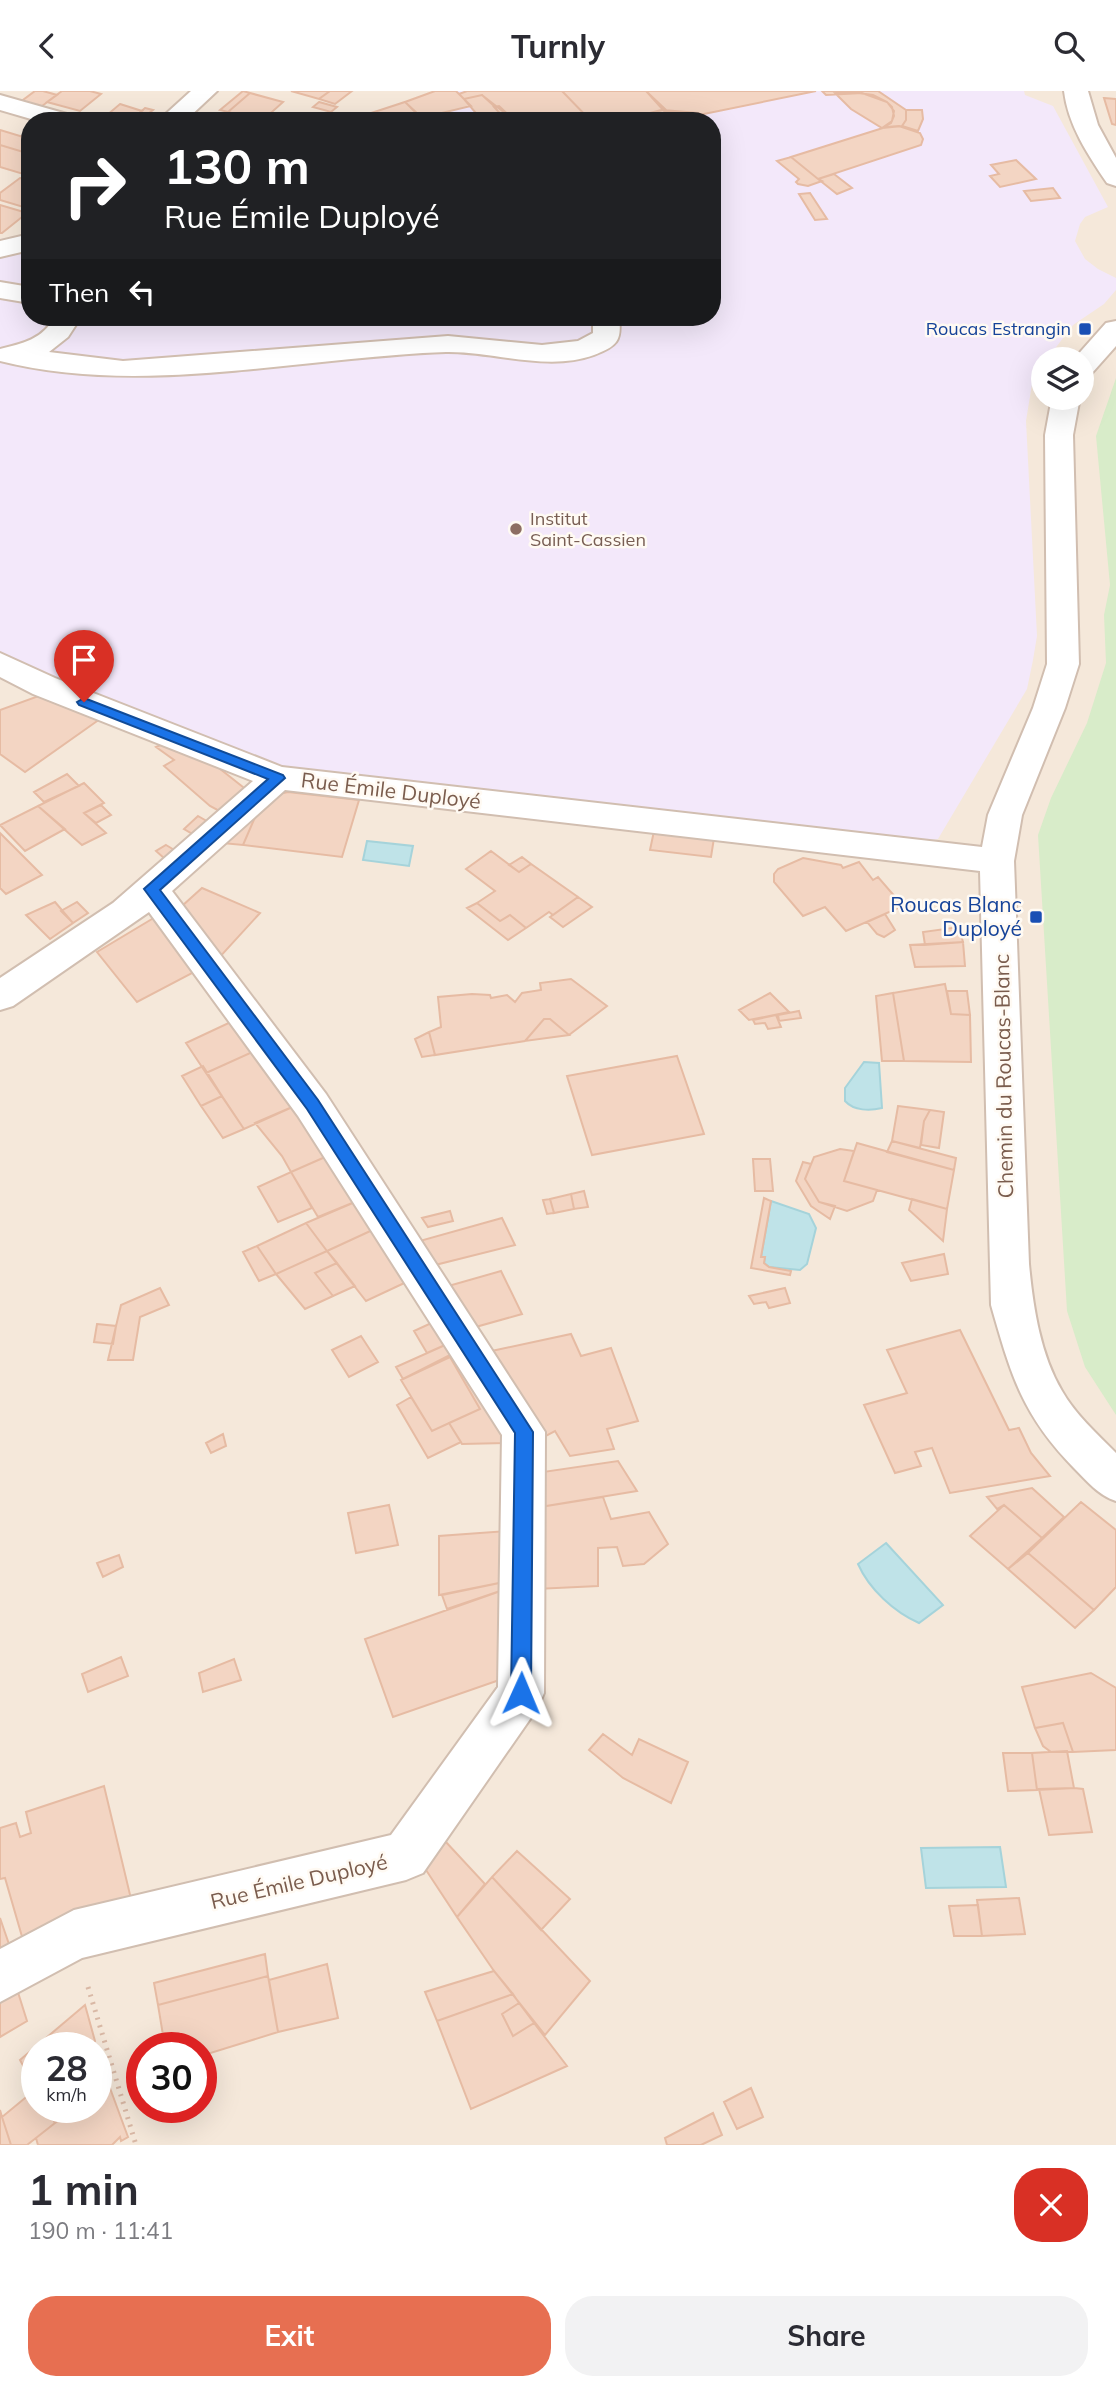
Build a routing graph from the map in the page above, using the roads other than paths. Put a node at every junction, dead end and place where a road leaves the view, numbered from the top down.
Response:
1 (7, 91) edge
2 (205, 91) edge
3 (1070, 92) edge
4 (0, 99) edge
5 (38, 112) edge
6 (180, 112) edge
7 (1116, 178) edge
8 (21, 245) edge
9 (0, 249) edge
10 (0, 290) edge
11 (21, 294) edge
12 (65, 326) edge
13 (607, 326) edge
14 (1116, 329) edge
15 (1094, 354) edge
16 (7, 355) edge
17 (1064, 410) edge
18 (0, 664) edge
19 (278, 778) junction
20 (997, 861) junction
21 (151, 889) junction
22 (0, 996) edge
23 (1116, 1482) edge
24 (0, 1977) edge

1 - 4 street
2 - 6 street
3 - 7 street
4 - 5 street
8 - 9 street
10 - 11 street
12 - 16 street
13 - 16 street
14 - 15 street
17 - 20 street, Chemin du Roucas-Blanc
18 - 19 street
19 - 20 street, Rue Émile Duployé
19 - 21 street, Rue Émile Duployé
20 - 23 street, Chemin du Roucas-Blanc
21 - 22 street
21 - 24 street, Rue Émile Duployé

